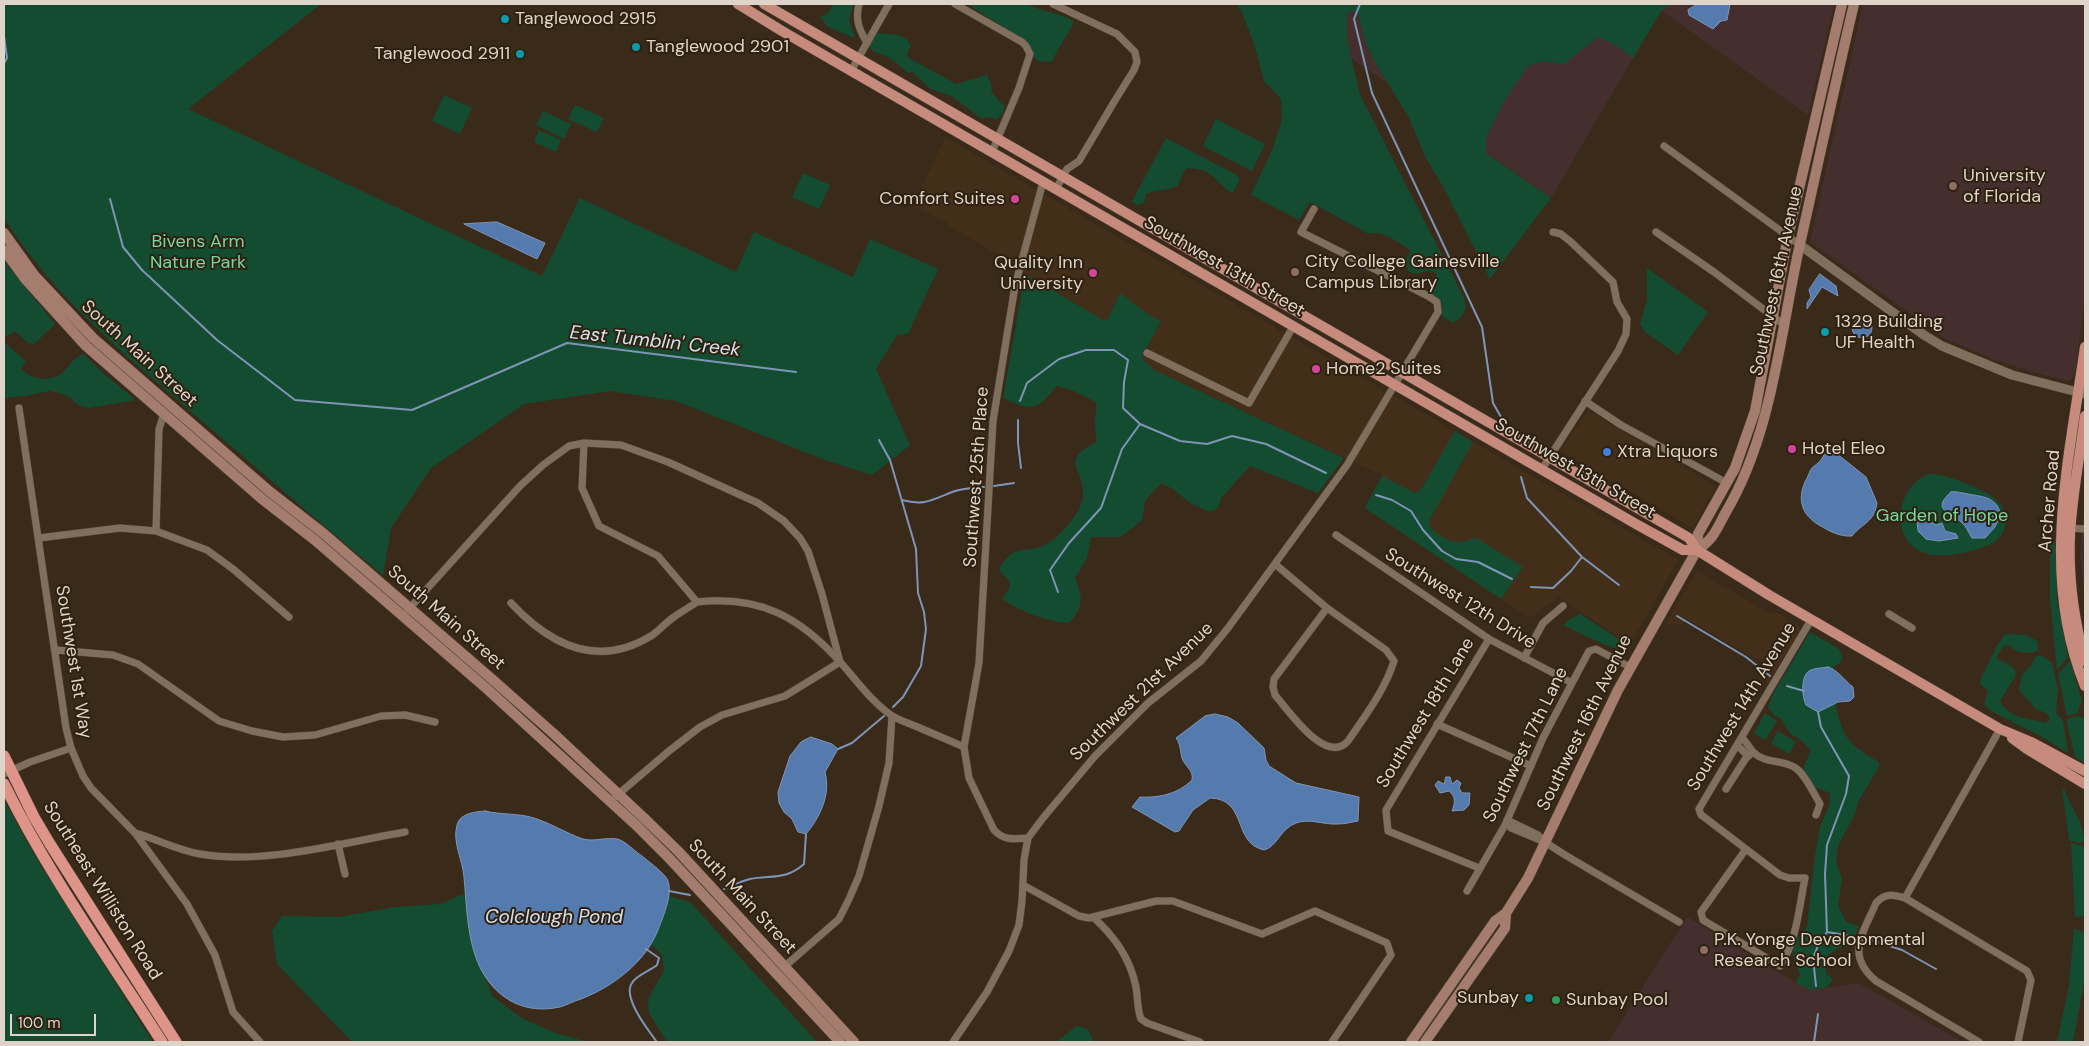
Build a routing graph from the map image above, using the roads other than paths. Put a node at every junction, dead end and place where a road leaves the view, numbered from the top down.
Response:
1 (738, 4) edge
2 (764, 4) edge
3 (858, 4) edge
4 (889, 4) edge
5 (955, 4) edge
6 (1053, 4) edge
7 (1842, 4) edge
8 (1854, 4) edge
9 (867, 43) junction
10 (858, 59) junction
11 (851, 71) junction
12 (997, 139) junction
13 (1664, 146) dead end
14 (992, 152) junction
15 (1063, 177) junction
16 (1043, 182) junction
17 (1056, 189) junction
18 (1314, 209) dead end
19 (4, 232) edge
20 (1553, 232) dead end
21 (1656, 232) dead end
22 (1788, 236) junction
23 (1181, 245) junction
24 (1800, 245) junction
25 (4, 250) edge
26 (1174, 257) junction
27 (22, 258) junction
28 (18, 271) junction
29 (1235, 292) junction
30 (1288, 306) junction
31 (1301, 314) junction
32 (1773, 317) junction
33 (1783, 324) junction
34 (76, 328) junction
35 (1292, 329) junction
36 (2085, 346) edge
37 (1147, 353) dead end
38 (1402, 372) junction
39 (1396, 385) junction
40 (2082, 394) edge
41 (1585, 401) junction
42 (19, 408) dead end
43 (168, 410) junction
44 (2085, 416) edge
45 (584, 443) junction
46 (1549, 457) junction
47 (1542, 469) junction
48 (1727, 483) junction
49 (2065, 527) junction
50 (2085, 529) edge
51 (156, 531) junction
52 (1336, 535) dead end
53 (39, 538) junction
54 (1697, 550) junction
55 (1275, 564) junction
56 (697, 602) junction
57 (511, 603) dead end
58 (1563, 606) dead end
59 (409, 608) junction
60 (1327, 608) junction
61 (1889, 614) dead end
62 (289, 617) dead end
63 (402, 617) junction
64 (1811, 620) junction
65 (1912, 628) dead end
66 (1489, 639) junction
67 (56, 650) junction
68 (1524, 658) junction
69 (2085, 661) edge
70 (840, 662) junction
71 (1630, 667) junction
72 (1572, 683) junction
73 (2085, 685) edge
74 (892, 716) junction
75 (435, 722) dead end
76 (1437, 724) junction
77 (2000, 728) junction
78 (1742, 737) junction
79 (1737, 745) junction
80 (964, 747) junction
81 (71, 748) junction
82 (1751, 754) junction
83 (4, 756) edge
84 (1531, 766) junction
85 (2085, 771) edge
86 (7, 773) edge
87 (4, 784) edge
88 (2085, 784) edge
89 (1726, 789) dead end
90 (619, 794) junction
91 (610, 802) junction
92 (1816, 815) dead end
93 (1506, 822) junction
94 (405, 832) dead end
95 (135, 833) junction
96 (1028, 838) junction
97 (1545, 842) junction
98 (338, 844) junction
99 (1746, 849) junction
100 (1479, 868) junction
101 (345, 874) dead end
102 (1023, 885) junction
103 (1467, 892) dead end
104 (1905, 898) junction
105 (1506, 913) junction
106 (1093, 917) junction
107 (1679, 922) dead end
108 (784, 966) junction
109 (776, 974) junction
110 (162, 1042) edge
111 (176, 1042) edge
112 (260, 1042) edge
113 (840, 1042) edge
114 (854, 1042) edge
115 (953, 1042) edge
116 (1200, 1042) edge
117 (1332, 1042) edge
118 (1411, 1042) edge
119 (1425, 1042) edge
120 (1979, 1042) edge
121 (2018, 1042) edge

1 - 11 main road, Southwest 13th Street
2 - 10 main road, Southwest 13th Street
3 - 9 street
4 - 9 street
5 - 12 street
6 - 15 street
7 - 22 main road, Southwest 16th Avenue
8 - 24 main road, Southwest 16th Avenue
9 - 10 street
10 - 11 street
10 - 12 main road, Southwest 13th Street
11 - 14 main road, Southwest 13th Street
12 - 14 street
12 - 15 main road, Southwest 13th Street
13 - 22 street
14 - 16 main road, Southwest 13th Street
15 - 17 street
15 - 23 main road, Southwest 13th Street
16 - 17 main road, Southwest 13th Street
16 - 80 street, Southwest 25th Place
17 - 26 main road, Southwest 13th Street
18 - 38 street, Southwest 21st Avenue
19 - 27 main road, South Main Street
20 - 41 street
21 - 32 street
22 - 24 street
22 - 32 main road, Southwest 16th Avenue
23 - 26 main road
23 - 30 main road, Southwest 13th Street
24 - 33 main road, Southwest 16th Avenue
24 - 40 street
25 - 28 main road, South Main Street
26 - 29 main road, Southwest 13th Street
27 - 28 main road
27 - 34 main road, South Main Street
28 - 34 main road, South Main Street
29 - 30 main road
29 - 35 main road, Southwest 13th Street
30 - 31 main road, Southwest 13th Street
31 - 35 main road
31 - 38 main road, Southwest 13th Street
32 - 33 street
32 - 48 main road, Southwest 16th Avenue
33 - 54 main road, Southwest 16th Avenue
34 - 43 main road, South Main Street
35 - 37 street
35 - 39 main road, Southwest 13th Street
36 - 40 main road, Archer Road
38 - 39 street, Southwest 21st Avenue
38 - 46 main road, Southwest 13th Street
39 - 47 main road, Southwest 13th Street
39 - 55 street, Southwest 21st Avenue
40 - 49 main road, Archer Road
41 - 46 street
41 - 48 street
42 - 53 street, Southwest 1st Way
43 - 51 street
43 - 59 main road, South Main Street
43 - 63 main road, South Main Street
44 - 49 main road, Archer Road
45 - 56 street
45 - 59 street
45 - 70 street
46 - 47 street
46 - 54 main road, Southwest 13th Street
47 - 54 main road, Southwest 13th Street
48 - 54 main road, Southwest 16th Avenue
49 - 50 street
49 - 69 main road, Archer Road
49 - 73 main road, Archer Road
51 - 53 street
51 - 62 street
52 - 66 street, Southwest 12th Drive
53 - 67 street, Southwest 1st Way
54 - 64 main road, Southwest 13th Street
54 - 71 main road, Southwest 16th Avenue
55 - 60 street
55 - 96 street, Southwest 21st Avenue
56 - 57 street
56 - 70 street
58 - 68 street
59 - 63 street
59 - 90 main road, South Main Street
60 - 60 street
61 - 65 street
63 - 91 main road, South Main Street
64 - 77 main road, Southwest 13th Street
64 - 78 street, Southwest 14th Avenue
66 - 68 street, Southwest 12th Drive
66 - 76 street, Southwest 18th Lane
67 - 75 street
67 - 81 street, Southwest 1st Way
68 - 72 street, Southwest 12th Drive
70 - 74 street
70 - 90 street
71 - 72 street, Southwest 17th Lane
71 - 97 main road, Southwest 16th Avenue
72 - 84 street, Southwest 17th Lane
74 - 80 street
74 - 108 street
76 - 84 street
76 - 100 street, Southwest 18th Lane
77 - 85 main road, Southwest 13th Street
77 - 88 main road, Southwest 13th Street
77 - 104 street
78 - 79 street, Southwest 14th Avenue
78 - 82 street
79 - 82 street
79 - 99 street, Southwest 14th Avenue
80 - 96 street, Southwest 25th Place
81 - 86 street
81 - 95 street, Southwest 1st Way
82 - 89 street
82 - 92 street
83 - 86 highway, Southeast Williston Road
84 - 93 street, Southwest 17th Lane
86 - 111 highway, Southeast Williston Road
87 - 110 highway, Southeast Williston Road
90 - 91 street
90 - 108 main road, South Main Street
91 - 109 main road, South Main Street
93 - 97 street
93 - 100 street, Southwest 17th Lane
94 - 98 street
95 - 98 street
95 - 112 street, Southwest 1st Way
96 - 102 street, Southwest 21st Avenue
97 - 105 main road, Southwest 16th Avenue
97 - 107 street
98 - 101 street
99 - 99 street
100 - 103 street, Southwest 17th Lane
102 - 106 street
102 - 115 street, Southwest 21st Avenue
104 - 120 street
104 - 121 street
105 - 118 main road, Southwest 16th Avenue
105 - 119 main road, Southwest 16th Avenue
106 - 116 street
106 - 117 street
108 - 109 main road
108 - 114 main road, South Main Street
109 - 113 main road, South Main Street

